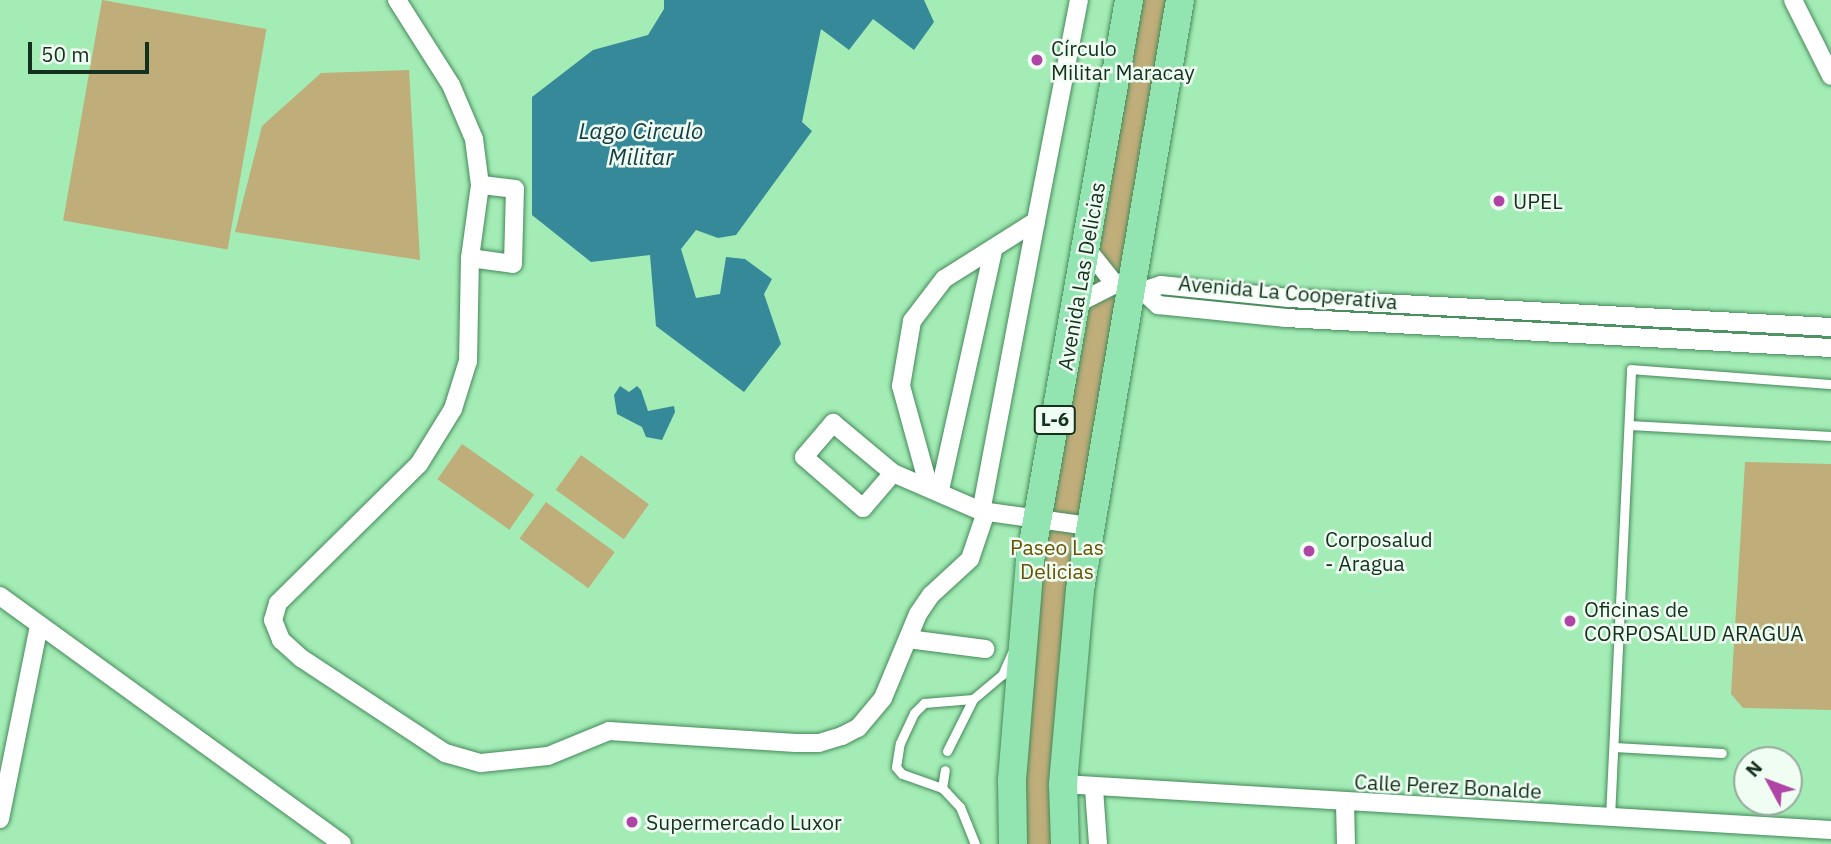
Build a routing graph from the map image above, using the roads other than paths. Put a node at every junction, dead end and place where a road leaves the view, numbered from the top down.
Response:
1 (397, 0) edge
2 (1079, 0) edge
3 (1129, 0) edge
4 (1180, 0) edge
5 (1793, 0) edge
6 (1831, 76) edge
7 (480, 185) junction
8 (1036, 220) junction
9 (1086, 248) junction
10 (993, 251) junction
11 (470, 258) junction
12 (1130, 288) junction
13 (1076, 309) junction
14 (1831, 327) edge
15 (1831, 348) edge
16 (1831, 384) edge
17 (1629, 425) junction
18 (1831, 436) edge
19 (893, 473) junction
20 (934, 487) junction
21 (983, 511) junction
22 (1037, 517) junction
23 (1089, 526) junction
24 (0, 596) edge
25 (1025, 622) junction
26 (39, 625) junction
27 (908, 639) junction
28 (985, 649) dead end
29 (974, 699) junction
30 (1614, 747) junction
31 (947, 751) dead end
32 (1722, 753) dead end
33 (945, 769) dead end
34 (1063, 785) junction
35 (942, 788) junction
36 (1094, 789) junction
37 (1345, 803) junction
38 (1610, 818) junction
39 (0, 819) edge
40 (1831, 830) edge
41 (342, 844) edge
42 (975, 844) edge
43 (1013, 844) edge
44 (1065, 844) edge
45 (1098, 844) edge
46 (1346, 844) edge

1 - 7 street
2 - 8 street
3 - 9 main road, Avenida Las Delicias / L-6
4 - 12 main road, L-6
5 - 6 street
7 - 11 street
7 - 11 street
8 - 10 street
8 - 21 street
9 - 12 street
9 - 13 main road, Avenida Las Delicias / L-6
10 - 20 street
10 - 20 street
11 - 27 street
12 - 13 street
12 - 14 street, Avenida La Cooperativa
12 - 15 street, Avenida La Cooperativa
12 - 23 main road, L-6
13 - 22 main road, Avenida Las Delicias / L-6
16 - 17 lane
17 - 18 lane
17 - 30 lane
19 - 19 street
19 - 20 street
20 - 21 street
21 - 22 street
21 - 27 street
22 - 23 street
22 - 25 main road, Avenida Las Delicias / L-6
23 - 34 main road, L-6
24 - 26 street
25 - 29 lane
25 - 43 main road, Avenida Las Delicias / L-6
26 - 39 street
26 - 41 street
27 - 28 street
29 - 31 lane
29 - 35 lane
30 - 32 lane
30 - 38 lane
33 - 35 lane
34 - 36 street, Calle Perez Bonalde
34 - 44 main road, L-6
35 - 42 lane
36 - 37 street, Calle Perez Bonalde
36 - 45 street
37 - 38 street, Calle Perez Bonalde
37 - 46 street
38 - 40 street, Calle Perez Bonalde

